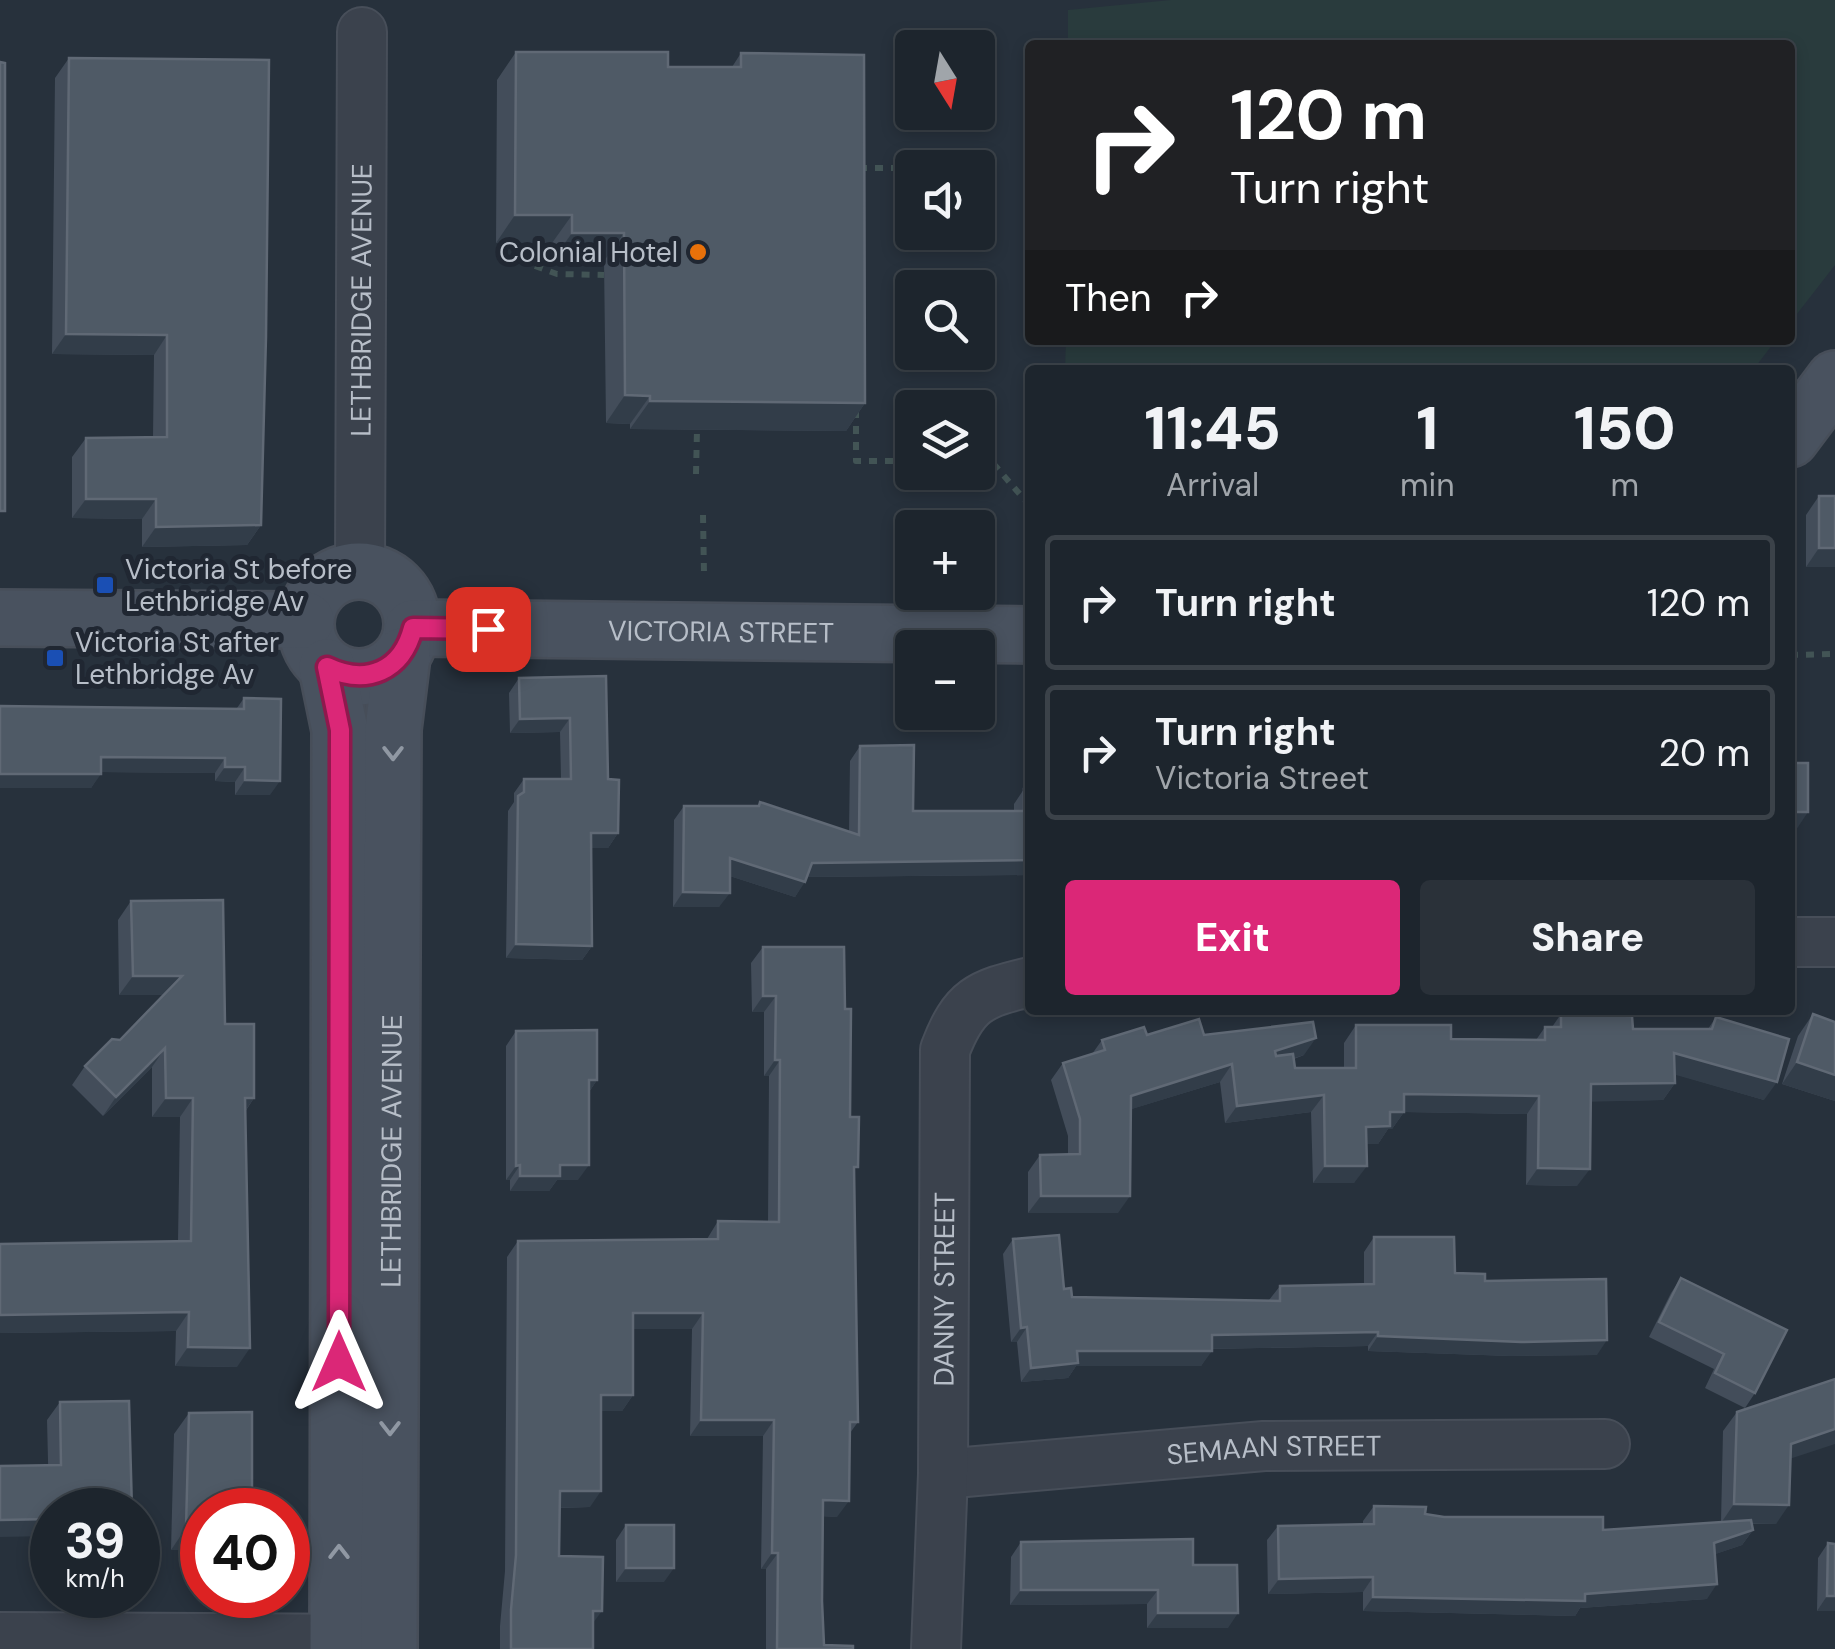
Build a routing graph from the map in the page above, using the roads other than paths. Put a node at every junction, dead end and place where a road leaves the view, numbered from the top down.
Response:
1 (362, 32) dead end
2 (1835, 379) edge
3 (1795, 432) edge
4 (360, 570) junction
5 (0, 618) edge
6 (1025, 635) edge
7 (407, 642) junction
8 (316, 643) junction
9 (1795, 942) edge
10 (1835, 942) edge
11 (1025, 983) edge
12 (1605, 1444) dead end
13 (943, 1474) junction
14 (0, 1637) edge
15 (364, 1644) edge
16 (936, 1649) edge

1 - 4 street, LETHBRIDGE AVENUE
2 - 3 street
4 - 7 street
4 - 8 street
5 - 8 street
6 - 7 street, VICTORIA STREET
7 - 8 street
7 -> 15 street, LETHBRIDGE AVENUE
15 -> 8 street, LETHBRIDGE AVENUE
9 - 10 street
11 - 13 street, DANNY STREET
12 - 13 street, SEMAAN STREET
13 - 16 street, DANNY STREET
14 - 15 street

